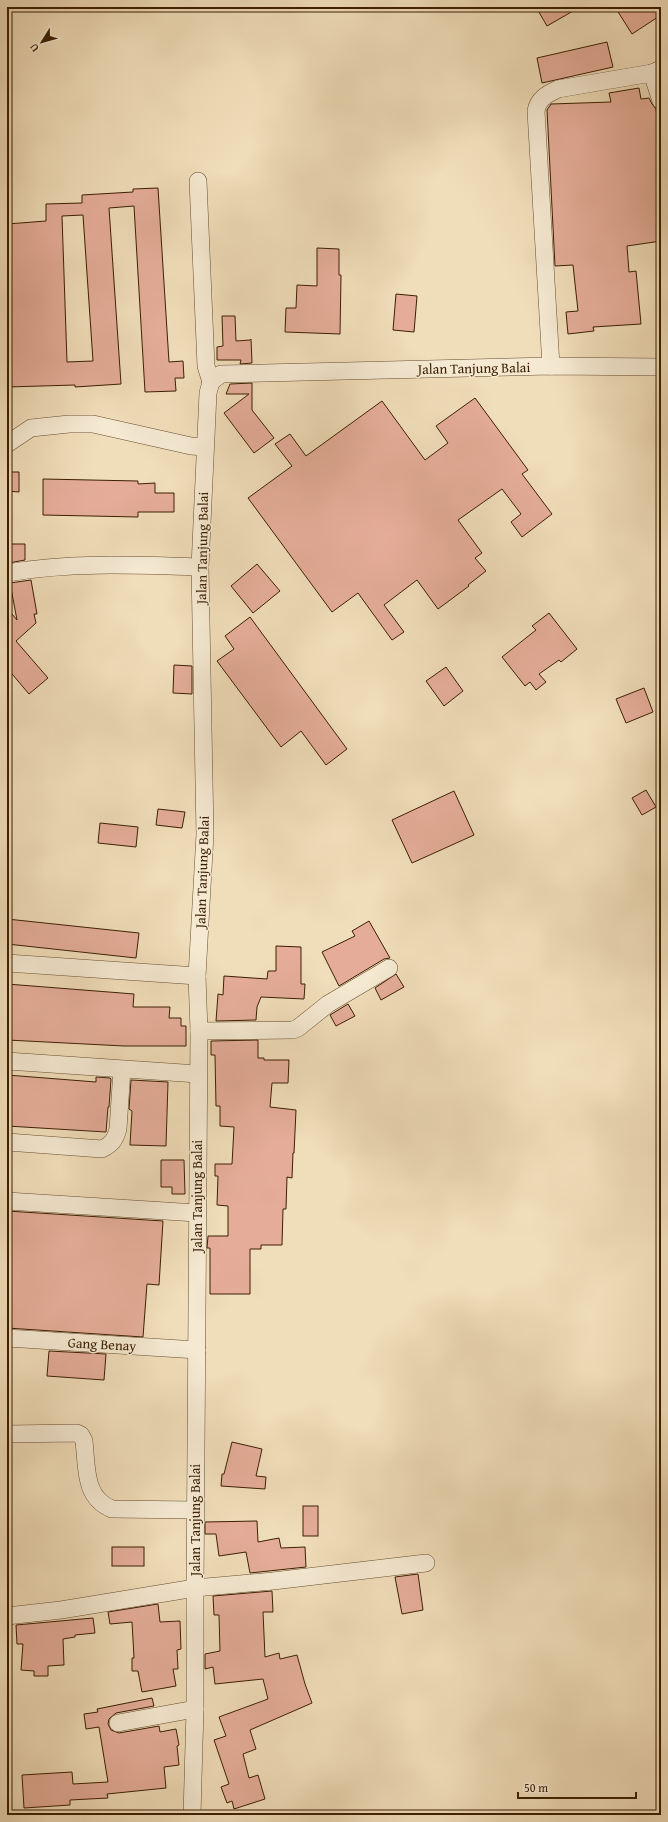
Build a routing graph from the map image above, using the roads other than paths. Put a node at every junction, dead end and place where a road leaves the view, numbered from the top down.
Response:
1 (657, 71) edge
2 (661, 101) edge
3 (198, 181) dead end
4 (551, 366) junction
5 (661, 367) edge
6 (211, 382) junction
7 (7, 444) edge
8 (205, 447) junction
9 (200, 567) junction
10 (7, 574) edge
11 (7, 963) edge
12 (389, 968) dead end
13 (197, 976) junction
14 (199, 1031) junction
15 (7, 1061) edge
16 (122, 1070) junction
17 (198, 1074) junction
18 (7, 1142) edge
19 (7, 1200) edge
20 (197, 1213) junction
21 (7, 1338) edge
22 (196, 1350) junction
23 (7, 1434) edge
24 (195, 1510) junction
25 (426, 1563) dead end
26 (195, 1588) junction
27 (7, 1616) edge
28 (195, 1709) junction
29 (118, 1723) dead end
30 (192, 1815) edge

1 - 2 street
1 - 4 street
3 - 6 street
4 - 5 street, Jalan Tanjung Balai
4 - 6 street, Jalan Tanjung Balai
6 - 8 street, Jalan Tanjung Balai
7 - 8 street
8 - 9 street, Jalan Tanjung Balai
9 - 10 street
9 - 13 street, Jalan Tanjung Balai
11 - 13 street
12 - 14 street
13 - 14 street, Jalan Tanjung Balai
14 - 17 street, Jalan Tanjung Balai
15 - 16 street
16 - 17 street
16 - 18 street
17 - 20 street, Jalan Tanjung Balai
19 - 20 street
20 - 22 street, Jalan Tanjung Balai
21 - 22 street, Gang Benay
22 - 24 street, Jalan Tanjung Balai
23 - 24 street
24 - 26 street, Jalan Tanjung Balai
25 - 26 street
26 - 27 street
26 - 28 street, Jalan Tanjung Balai
28 - 29 street
28 - 30 street, Jalan Tanjung Balai

